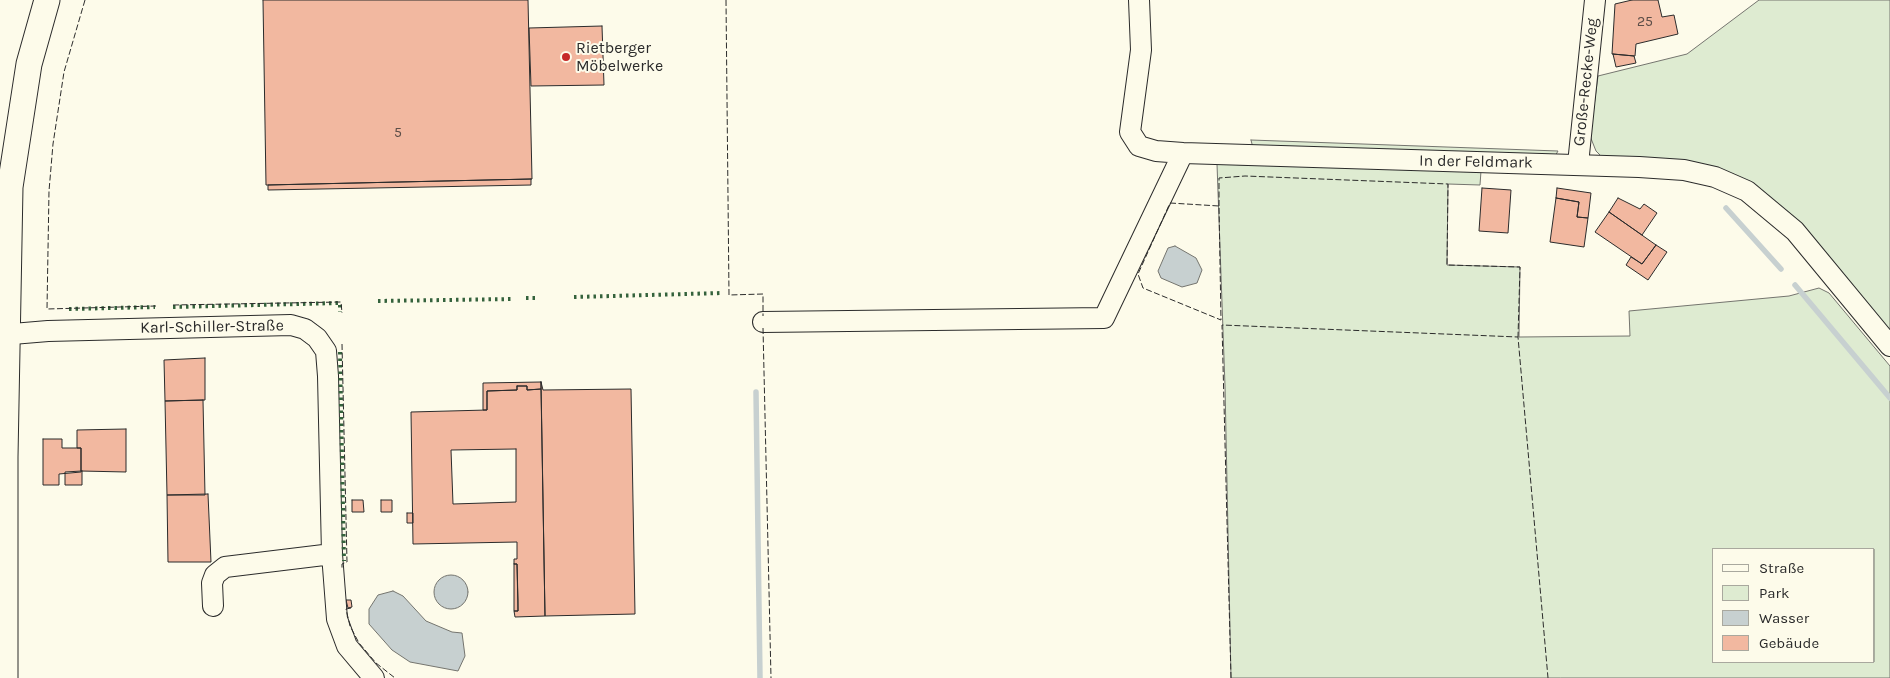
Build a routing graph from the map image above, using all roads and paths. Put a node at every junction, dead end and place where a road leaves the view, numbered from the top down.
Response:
1 (47, 0) edge
2 (1140, 0) edge
3 (1595, 0) edge
4 (1183, 153) junction
5 (1578, 164) junction
6 (763, 322) dead end
7 (3, 335) edge
8 (1890, 346) edge
9 (332, 554) junction
10 (213, 606) dead end
11 (5, 678) edge
12 (374, 678) edge

1 - 7 main road
2 - 4 street, In der Feldmark
3 - 5 street, Große-Recke-Weg
4 - 5 street, In der Feldmark
4 - 6 street
5 - 8 street, In der Feldmark
7 - 9 street, Karl-Schiller-Straße
7 - 11 main road
9 - 10 street
9 - 12 street, Karl-Schiller-Straße

